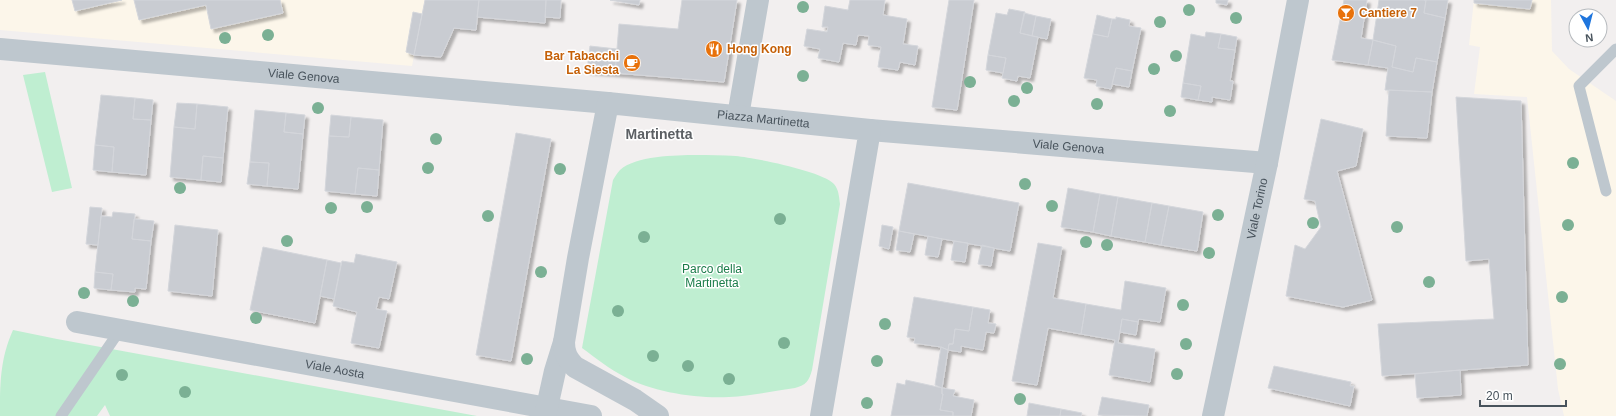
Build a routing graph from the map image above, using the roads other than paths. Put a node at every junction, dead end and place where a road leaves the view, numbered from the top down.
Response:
1 (758, 0) edge
2 (1298, 0) edge
3 (0, 49) edge
4 (1616, 49) edge
5 (608, 103) junction
6 (738, 116) junction
7 (870, 130) junction
8 (1267, 163) junction
9 (1606, 191) dead end
10 (77, 322) dead end
11 (120, 330) junction
12 (564, 342) junction
13 (546, 412) edge
14 (61, 416) edge
15 (591, 416) edge
16 (658, 416) edge
17 (820, 416) edge
18 (1213, 416) edge

1 - 6 street
2 - 8 street, Viale Torino
3 - 5 street, Viale Genova
4 - 9 lane
5 - 6 street, Piazza Martinetta
5 - 12 street
6 - 7 street, Piazza Martinetta
7 - 8 street, Viale Genova
7 - 17 street
8 - 18 street, Viale Torino
10 - 11 street, Viale Aosta
11 - 13 street, Viale Aosta
11 - 14 lane
12 - 13 street
12 - 16 street
13 - 15 street, Viale Aosta

